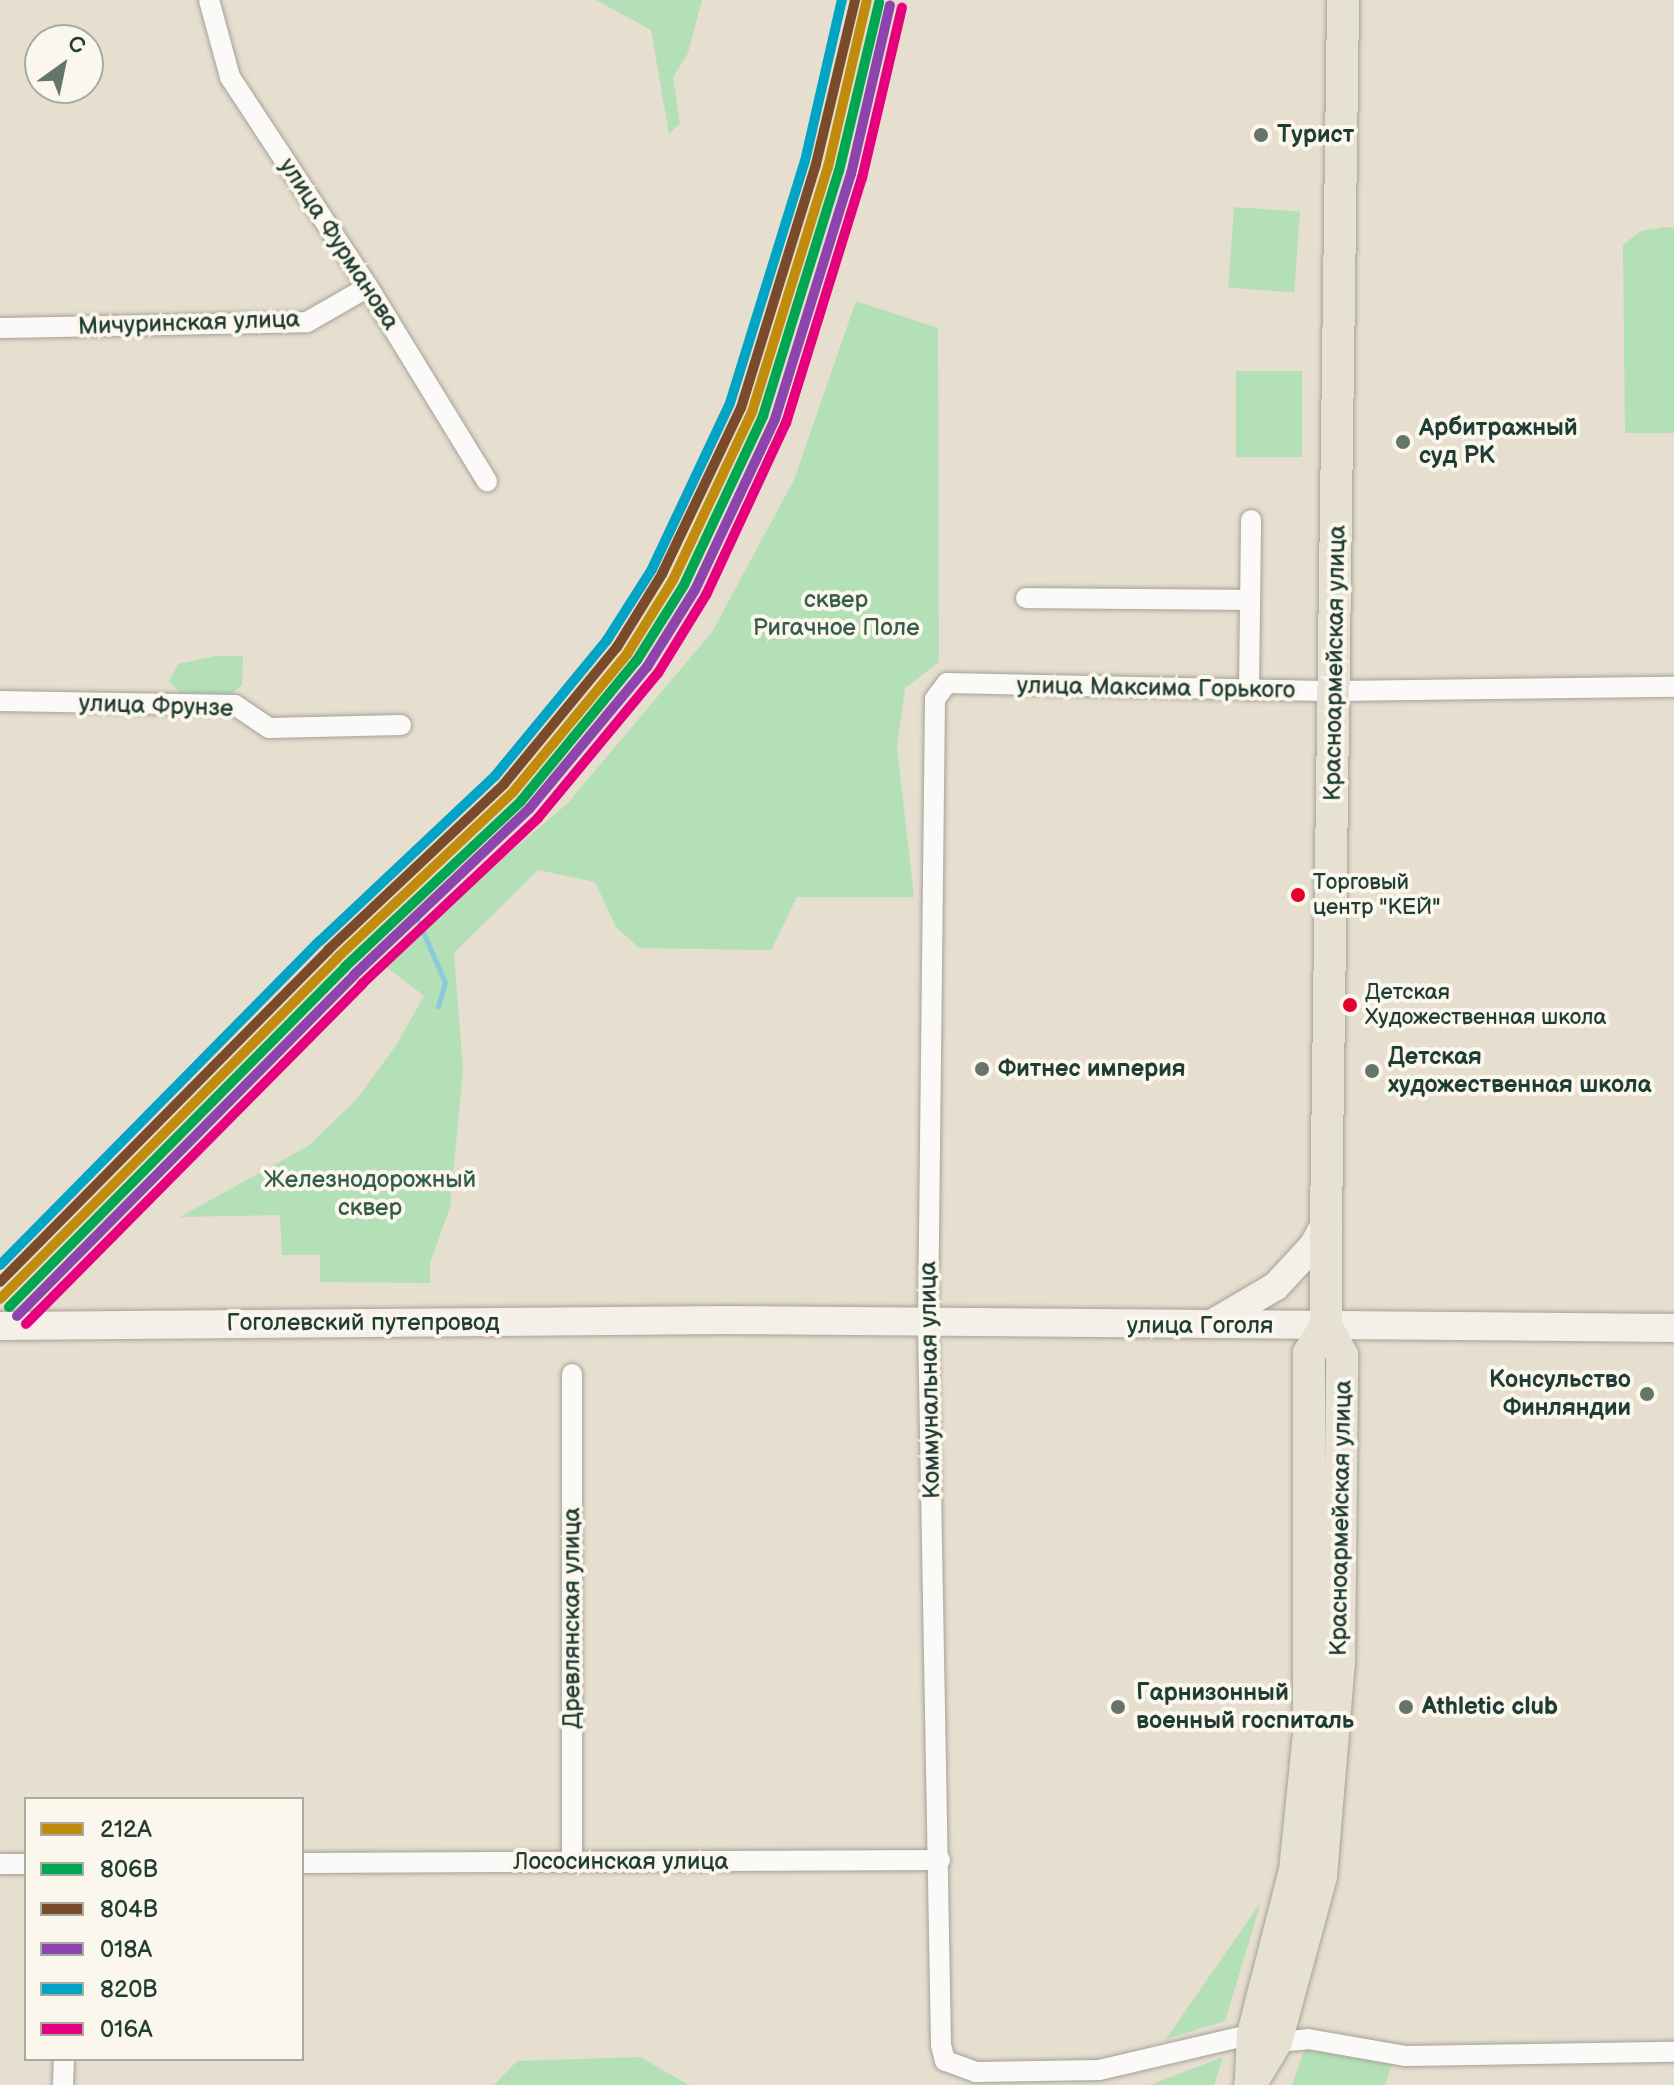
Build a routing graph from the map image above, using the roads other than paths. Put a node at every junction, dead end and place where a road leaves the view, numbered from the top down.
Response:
1 (209, 0) edge
2 (1343, 0) edge
3 (368, 287) junction
4 (0, 328) edge
5 (487, 481) dead end
6 (1251, 520) dead end
7 (1026, 598) dead end
8 (1250, 600) junction
9 (1674, 687) edge
10 (1249, 690) junction
11 (1336, 691) junction
12 (935, 699) joint
13 (0, 701) edge
14 (401, 725) dead end
15 (1326, 1223) junction
16 (727, 1320) joint
17 (928, 1325) junction
18 (0, 1326) edge
19 (1205, 1326) junction
20 (1326, 1326) junction
21 (1674, 1328) edge
22 (572, 1374) dead end
23 (940, 1860) junction
24 (572, 1862) junction
25 (304, 1863) edge
26 (0, 1864) edge
27 (24, 1864) edge
28 (1264, 2038) junction
29 (1674, 2052) edge
30 (64, 2061) edge
31 (63, 2085) edge
32 (1250, 2085) edge

1 - 3 street, улица Фурманова
2 - 11 main road, Красноармейская улица
3 - 4 street, Мичуринская улица
3 - 5 street, улица Фурманова
6 - 8 street
7 - 8 street
8 - 10 street
9 - 11 street, улица Максима Горького
10 - 11 street, улица Максима Горького
10 - 12 street, улица Максима Горького
11 - 15 main road, Красноармейская улица
12 - 17 street, Коммунальная улица
13 - 14 street, улица Фрунзе
15 - 19 main road
15 - 20 main road, Красноармейская улица
16 - 17 main road, улица Гоголя
16 - 18 main road, Гоголевский путепровод
17 - 19 main road, улица Гоголя
17 - 23 street, Коммунальная улица
19 - 20 main road, улица Гоголя
20 - 21 main road, улица Гоголя
20 - 28 main road, Красноармейская улица
22 - 24 street, Древлянская улица
23 - 24 street, Лососинская улица
23 - 28 street, Коммунальная улица
24 - 25 street, Лососинская улица
26 - 27 street
28 - 29 street
28 - 32 main road, Красноармейская улица
30 - 31 street

